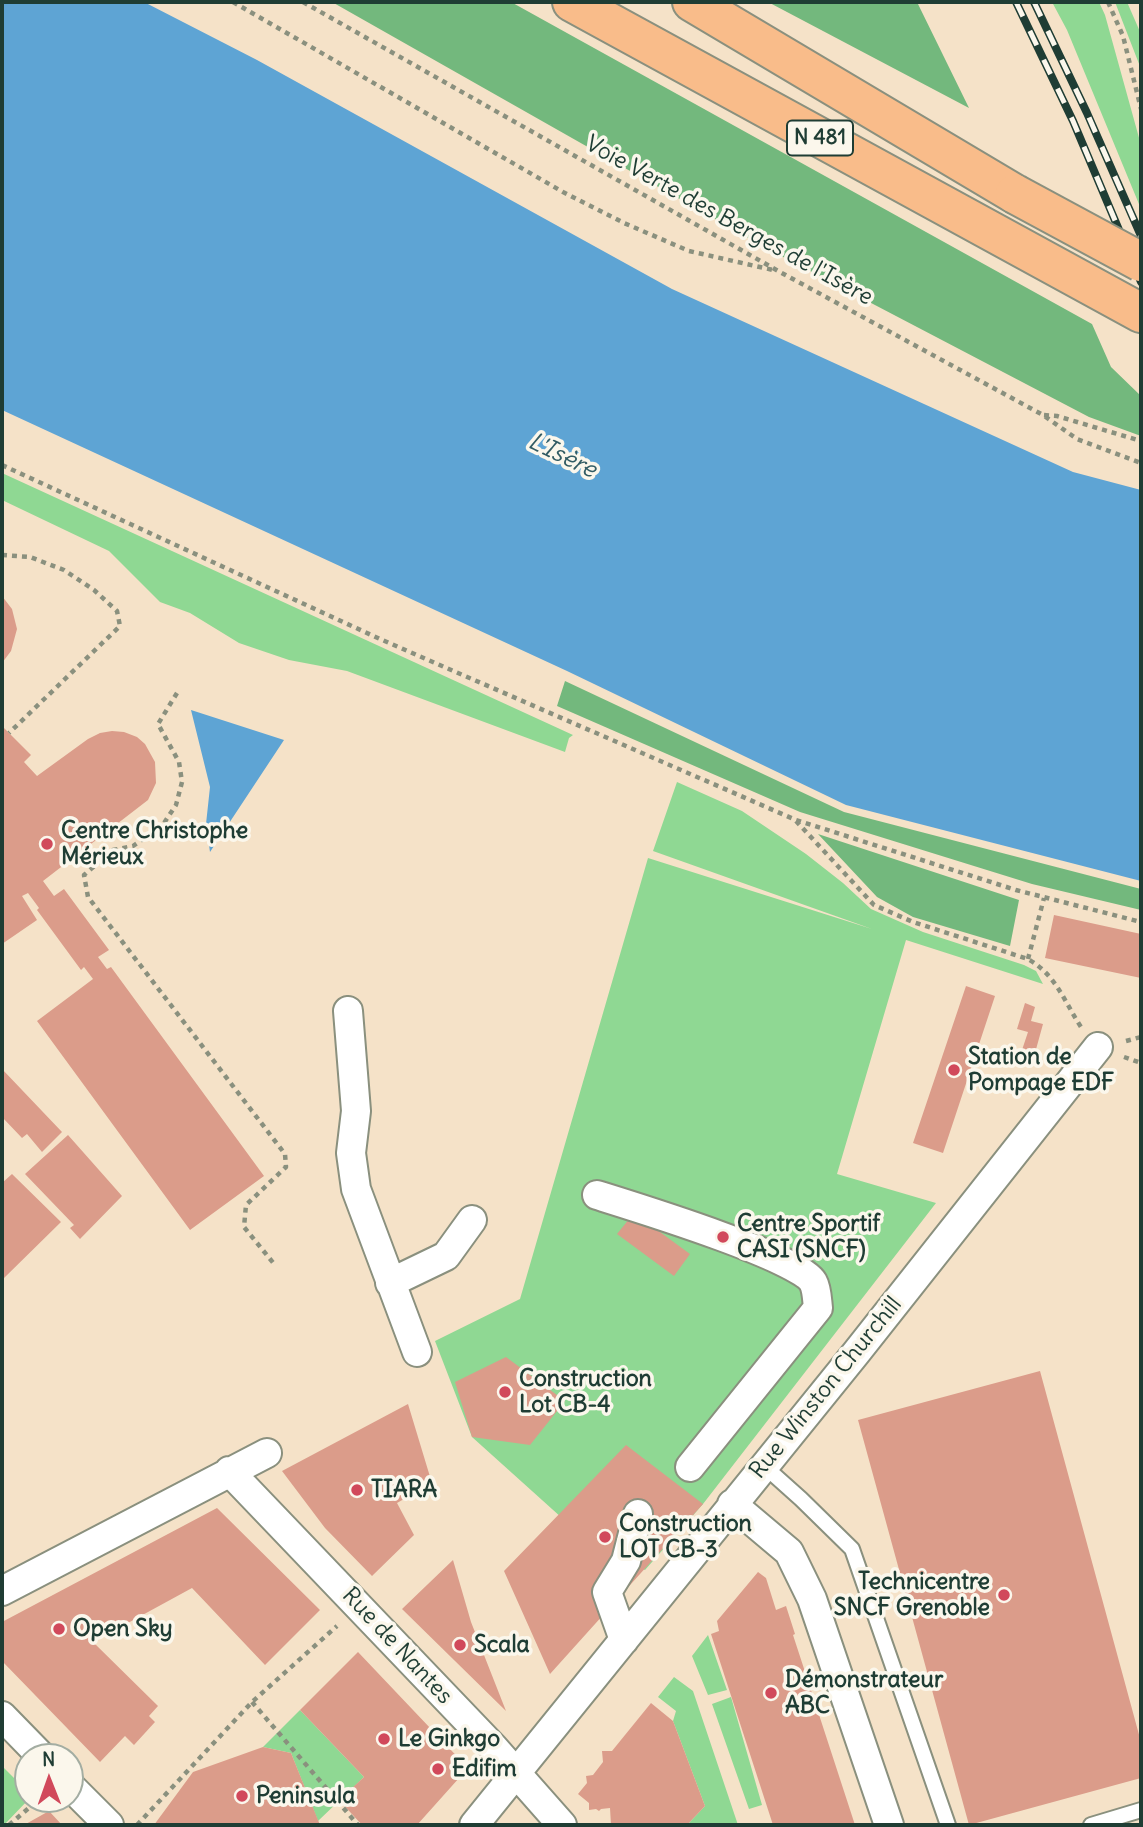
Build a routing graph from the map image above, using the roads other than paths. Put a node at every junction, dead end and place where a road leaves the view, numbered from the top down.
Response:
1 (572, 2) edge
2 (692, 2) edge
3 (1141, 262) edge
4 (1141, 313) edge
5 (348, 1011) dead end
6 (1098, 1047) road end
7 (597, 1195) dead end
8 (472, 1220) dead end
9 (390, 1283) junction
10 (416, 1352) dead end
11 (267, 1453) dead end
12 (763, 1465) junction
13 (690, 1466) dead end
14 (229, 1471) junction
15 (732, 1504) junction
16 (638, 1514) dead end
17 (2, 1591) edge
18 (624, 1640) junction
19 (2, 1716) edge
20 (28, 1743) edge
21 (516, 1773) junction
22 (84, 1800) edge
23 (1141, 1810) edge
24 (108, 1825) edge
25 (474, 1825) edge
26 (562, 1825) edge
27 (889, 1825) edge
28 (948, 1825) edge
29 (1091, 1825) edge

1 - 4 highway, N 481
2 - 3 highway, N 481, bridge
5 - 9 street
6 - 12 street, Rue Winston Churchill
7 - 13 street
8 - 9 street
9 - 10 street
11 - 14 street
12 - 15 street, Rue Winston Churchill
12 - 28 lane
14 - 17 street
14 - 21 street, Rue de Nantes
15 - 18 street, Rue Winston Churchill
15 - 27 street
16 - 18 street
18 - 21 street, Rue Winston Churchill
19 - 20 street
21 - 25 street, Rue Winston Churchill
21 - 26 street, Rue de Nantes
22 - 24 street
23 - 29 lane

